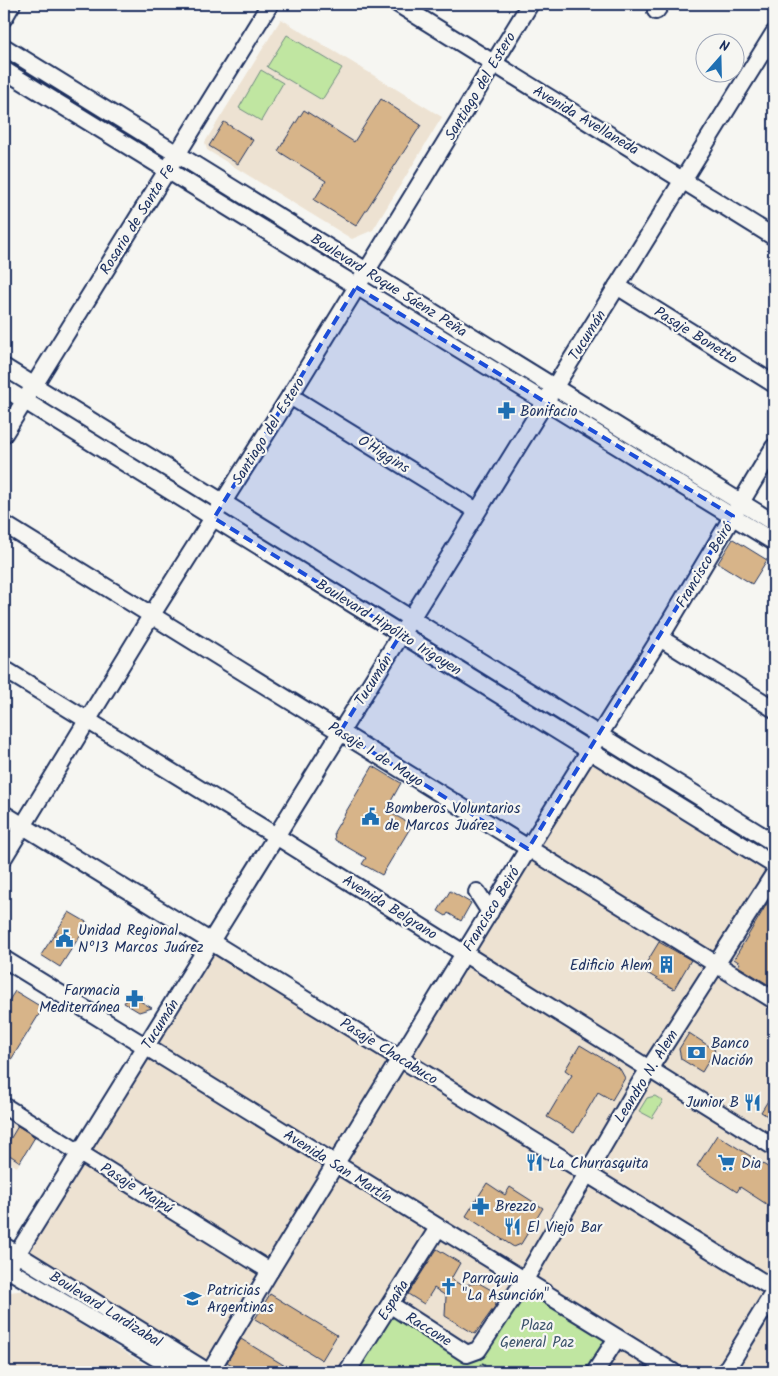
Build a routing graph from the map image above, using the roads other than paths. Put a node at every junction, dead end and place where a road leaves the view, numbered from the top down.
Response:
1 (12, 4) edge
2 (270, 4) edge
3 (398, 4) edge
4 (530, 4) edge
5 (4, 18) edge
6 (774, 33) edge
7 (4, 47) edge
8 (493, 64) junction
9 (4, 70) edge
10 (176, 155) junction
11 (167, 170) junction
12 (683, 180) junction
13 (774, 237) edge
14 (366, 271) junction
15 (617, 286) junction
16 (356, 287) junction
17 (4, 367) edge
18 (774, 384) edge
19 (34, 386) junction
20 (554, 387) junction
21 (4, 388) edge
22 (290, 396) junction
23 (24, 401) junction
24 (545, 403) junction
25 (4, 434) edge
26 (774, 447) edge
27 (223, 503) junction
28 (738, 510) junction
29 (477, 512) junction
30 (214, 518) junction
31 (774, 523) edge
32 (4, 524) edge
33 (774, 542) edge
34 (151, 616) junction
35 (410, 620) junction
36 (401, 634) junction
37 (660, 638) junction
38 (4, 669) edge
39 (774, 710) edge
40 (88, 722) junction
41 (340, 732) junction
42 (600, 735) junction
43 (590, 751) junction
44 (4, 814) edge
45 (23, 826) junction
46 (276, 836) junction
47 (774, 843) edge
48 (528, 849) junction
49 (4, 857) edge
50 (774, 866) edge
51 (774, 874) edge
52 (477, 892) dead end
53 (490, 912) junction
54 (211, 941) junction
55 (464, 953) junction
56 (4, 959) edge
57 (716, 965) junction
58 (774, 1000) edge
59 (145, 1047) junction
60 (401, 1058) junction
61 (649, 1070) junction
62 (4, 1106) edge
63 (774, 1147) edge
64 (80, 1153) junction
65 (336, 1165) junction
66 (586, 1174) junction
67 (438, 1228) junction
68 (10, 1250) edge
69 (5, 1271) edge
70 (270, 1271) junction
71 (524, 1281) junction
72 (774, 1290) edge
73 (391, 1305) junction
74 (617, 1338) junction
75 (467, 1354) joint
76 (180, 1372) edge
77 (209, 1372) edge
78 (347, 1372) edge
79 (595, 1372) edge
80 (673, 1372) edge
81 (726, 1372) edge

1 - 5 street
2 - 10 street, Rosario de Santa Fe
3 - 8 street, Avenida Avellaneda
4 - 8 street, Santiago del Estero
6 - 12 street, Tucumán
7 - 10 street, Boulevard Roque Sáenz Peña
8 - 12 street, Avenida Avellaneda
8 - 14 street, Santiago del Estero
9 - 11 street, Boulevard Roque Sáenz Peña
10 - 11 street, Rosario de Santa Fe
10 - 14 street, Boulevard Roque Sáenz Peña
11 - 16 street, Boulevard Roque Sáenz Peña
11 - 19 street, Rosario de Santa Fe
12 - 13 street, Avenida Avellaneda
12 - 15 street, Tucumán
14 - 16 street, Santiago del Estero
14 - 20 street, Boulevard Roque Sáenz Peña
15 - 18 street, Pasaje Bonetto
15 - 20 street, Tucumán
16 - 22 street, Santiago del Estero
16 - 24 street, Boulevard Roque Sáenz Peña
17 - 19 street, Boulevard Hipólito Irigoyen
19 - 23 street, Rosario de Santa Fe
19 - 27 street, Boulevard Hipólito Irigoyen
20 - 24 street, Tucumán
20 - 28 street, Boulevard Roque Sáenz Peña
21 - 23 street, Boulevard Hipólito Irigoyen
22 - 27 street, Santiago del Estero
22 - 29 street, O'Higgins
23 - 25 street, Rosario de Santa Fe
23 - 30 street, Boulevard Hipólito Irigoyen
24 - 28 street, Boulevard Roque Sáenz Peña
24 - 29 street, Tucumán
26 - 28 street, Francisco Beiró
27 - 30 street, Santiago del Estero
27 - 35 street, Boulevard Hipólito Irigoyen
28 - 31 street, Boulevard Roque Sáenz Peña
28 - 33 street, Boulevard Roque Sáenz Peña
28 - 37 street, Francisco Beiró
29 - 35 street, Tucumán
30 - 34 street, Santiago del Estero
30 - 36 street, Boulevard Hipólito Irigoyen
32 - 34 street, Pasaje 1 de Mayo
34 - 40 street, Santiago del Estero
34 - 41 street, Pasaje 1 de Mayo
35 - 36 street, Tucumán
35 - 42 street, Boulevard Hipólito Irigoyen
36 - 41 street, Tucumán
36 - 43 street, Boulevard Hipólito Irigoyen
37 - 39 street
37 - 42 street, Francisco Beiró
38 - 40 street, Avenida Belgrano
40 - 45 street, Santiago del Estero
40 - 46 street, Avenida Belgrano
41 - 46 street, Tucumán
41 - 48 street, Pasaje 1 de Mayo
42 - 43 street, Francisco Beiró
42 - 47 street, Boulevard Hipólito Irigoyen
43 - 48 street, Francisco Beiró
43 - 50 street, Boulevard Hipólito Irigoyen
44 - 45 street, Pasaje Chacabuco
45 - 49 street, Santiago del Estero
45 - 54 street, Pasaje Chacabuco
46 - 54 street, Tucumán
46 - 55 street, Avenida Belgrano
48 - 53 street, Francisco Beiró
48 - 57 street, Pasaje 1 de Mayo
51 - 57 street, Leandro N. Alem
52 - 53 street
53 - 55 street, Francisco Beiró
54 - 59 street, Tucumán
54 - 60 street, Pasaje Chacabuco
55 - 60 street, Francisco Beiró
55 - 61 street, Avenida Belgrano
56 - 59 street, Avenida San Martín
57 - 58 street, Pasaje 1 de Mayo
57 - 61 street, Leandro N. Alem
59 - 64 street, Tucumán
59 - 65 street, Avenida San Martín
60 - 65 street, Francisco Beiró
60 - 66 street, Pasaje Chacabuco
61 - 63 street, Avenida Belgrano
61 - 66 street, Leandro N. Alem
62 - 64 street, Pasaje Maipú
64 - 68 street, Tucumán
64 - 70 street, Pasaje Maipú
65 - 67 street, Avenida San Martín
65 - 70 street, Francisco Beiró
66 - 71 street, Leandro N. Alem
66 - 72 street, Pasaje Chacabuco
67 - 71 street, Avenida San Martín
67 - 73 street, España
68 - 69 street, Tucumán
68 - 77 street, Boulevard Lardizabal
69 - 76 street, Boulevard Lardizabal
70 - 77 street, Francisco Beiró
71 - 74 street, Avenida San Martín
71 - 75 street, Leandro N. Alem
72 - 81 street
73 - 75 street, Raccone
73 - 78 street, España
74 - 79 street
74 - 80 street, Avenida San Martín

